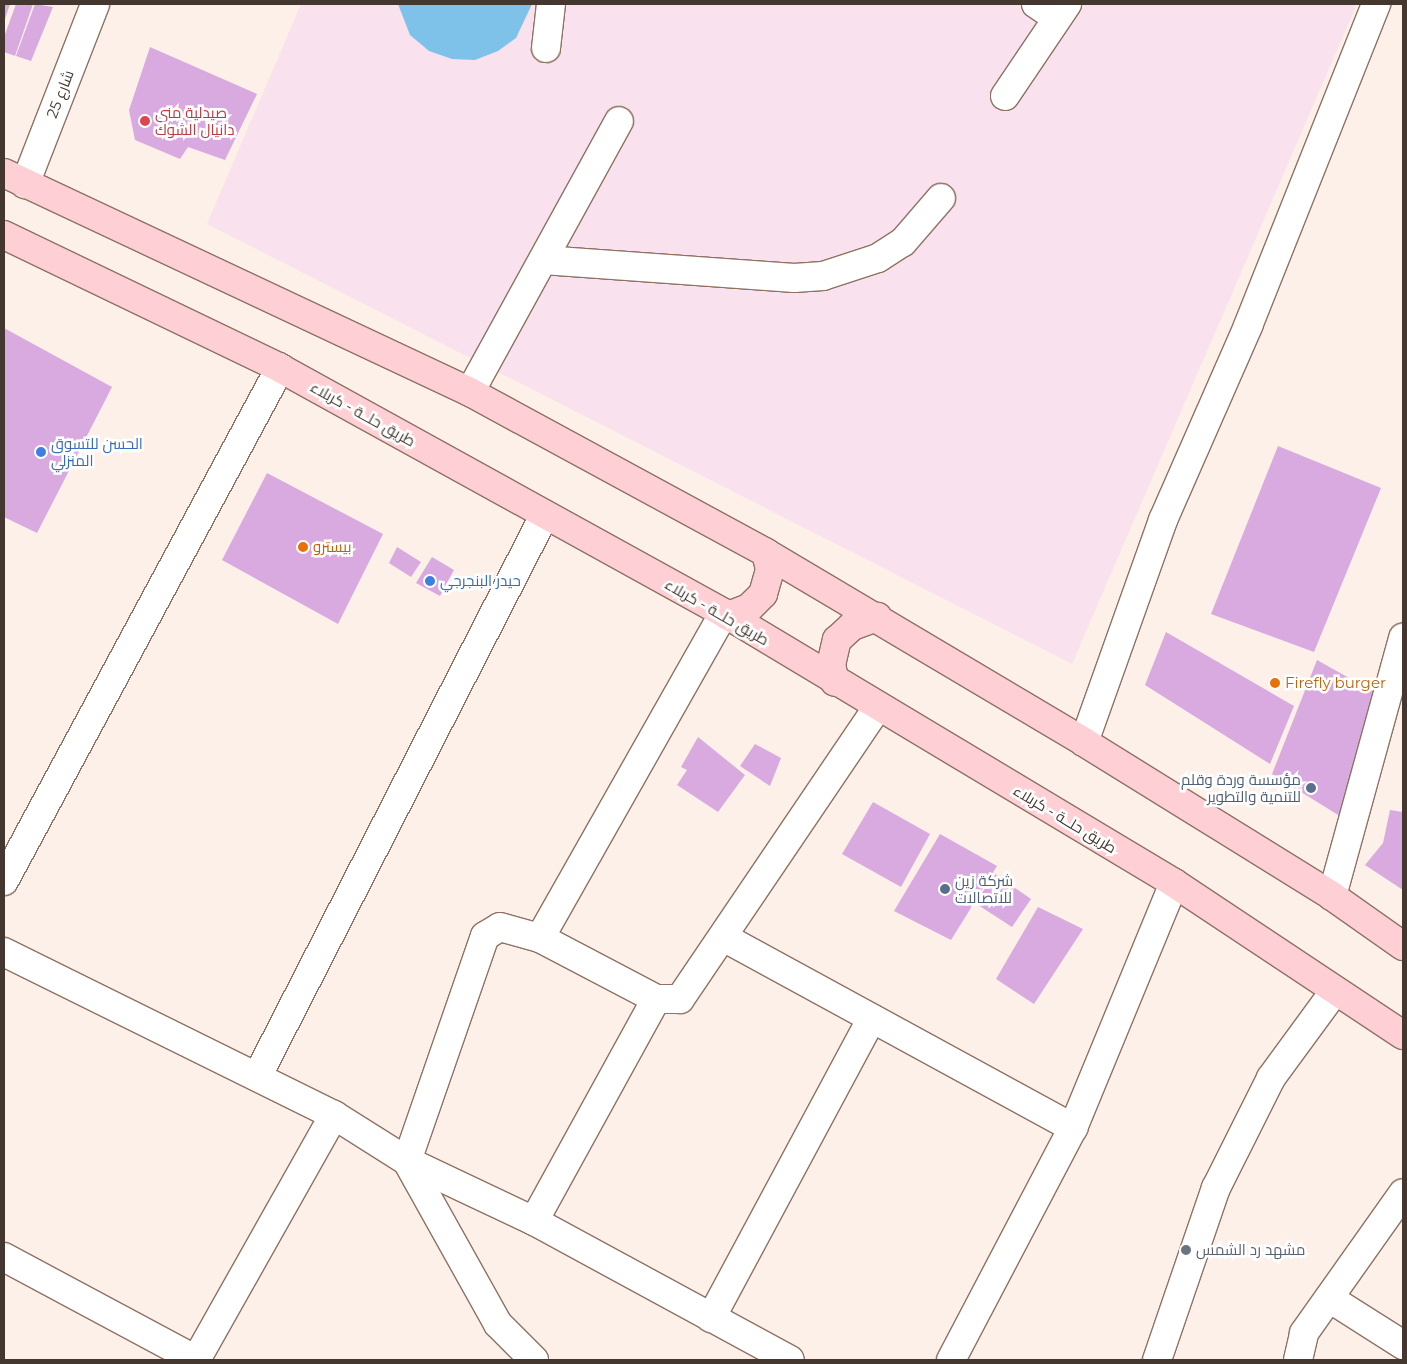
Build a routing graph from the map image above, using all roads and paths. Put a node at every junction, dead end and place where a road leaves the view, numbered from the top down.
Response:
1 (95, 4) edge
2 (551, 4) edge
3 (1376, 4) edge
4 (1053, 8) edge
5 (546, 48) dead end
6 (1005, 96) dead end
7 (619, 121) dead end
8 (14, 178) edge
9 (941, 198) dead end
10 (4, 235) edge
11 (543, 260) junction
12 (280, 368) junction
13 (470, 392) junction
14 (544, 516) junction
15 (766, 554) junction
16 (726, 615) junction
17 (877, 617) junction
18 (1403, 638) edge
19 (835, 682) junction
20 (877, 708) junction
21 (1084, 742) junction
22 (4, 881) edge
23 (1174, 884) junction
24 (1332, 896) junction
25 (723, 937) junction
26 (540, 938) junction
27 (1403, 946) edge
28 (4, 952) edge
29 (1334, 992) junction
30 (656, 999) junction
31 (872, 1018) junction
32 (1403, 1035) edge
33 (256, 1077) junction
34 (334, 1115) junction
35 (1073, 1128) junction
36 (407, 1161) junction
37 (1403, 1193) edge
38 (534, 1221) junction
39 (4, 1257) edge
40 (1329, 1298) junction
41 (711, 1318) junction
42 (1403, 1346) edge
43 (196, 1360) edge
44 (534, 1360) edge
45 (790, 1360) edge
46 (952, 1360) edge
47 (1157, 1360) edge
48 (1298, 1360) edge

1 - 8 street, شارع 25
2 - 5 street
3 - 21 street
4 - 6 street
7 - 11 street
8 - 13 main road
9 - 11 street
10 - 12 main road, طريق حلــة - كربلاء
11 - 13 street
12 - 14 main road, طريق حلــة - كربلاء
12 - 22 street
13 - 15 main road
14 - 16 main road, طريق حلــة - كربلاء
14 - 33 street
15 - 16 main road
15 - 17 main road
16 - 19 main road, طريق حلــة - كربلاء
16 - 26 street
17 - 19 main road
17 - 21 main road
18 - 24 street
19 - 20 main road, طريق حلــة - كربلاء
20 - 23 main road, طريق حلــة - كربلاء
20 - 25 street
21 - 24 main road
23 - 29 main road, طريق حلــة - كربلاء
23 - 35 street
24 - 27 main road
25 - 30 street
25 - 31 street
26 - 30 street
26 - 36 street
28 - 33 street
29 - 32 main road, طريق حلــة - كربلاء
29 - 47 street
30 - 38 street
31 - 35 street
31 - 41 street
33 - 34 street
34 - 36 street
34 - 43 street
35 - 46 street
36 - 38 street
36 - 44 street
37 - 40 street
38 - 41 street
39 - 43 street
40 - 42 street
40 - 48 street
41 - 45 street

